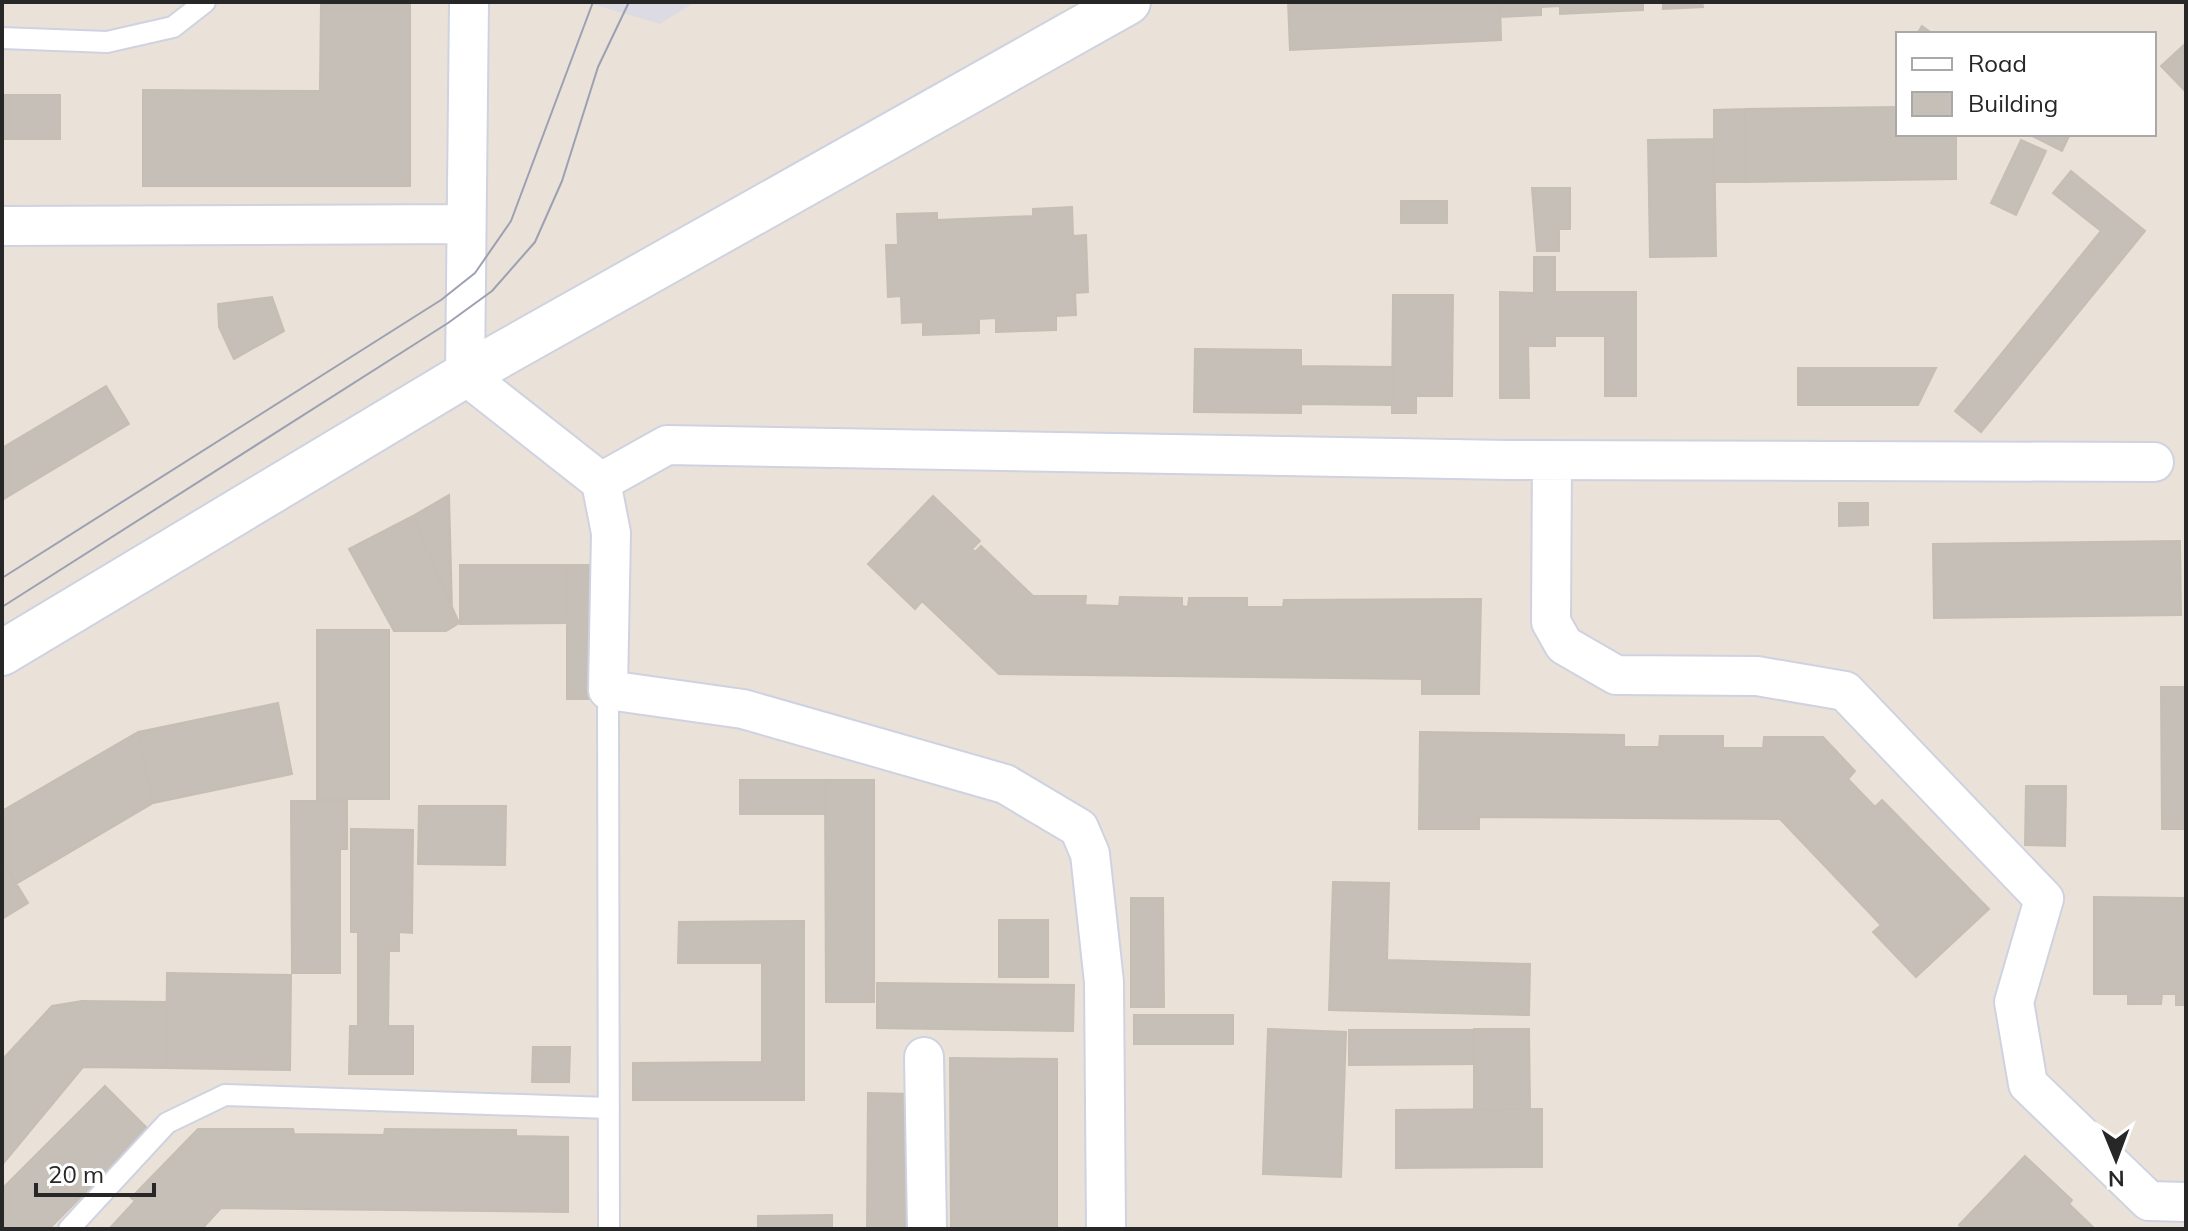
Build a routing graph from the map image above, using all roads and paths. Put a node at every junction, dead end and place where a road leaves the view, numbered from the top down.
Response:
1 (205, 2) edge
2 (469, 2) edge
3 (1128, 2) edge
4 (2, 38) edge
5 (466, 224) junction
6 (2, 226) edge
7 (465, 375) junction
8 (1552, 460) junction
9 (2154, 462) dead end
10 (601, 482) junction
11 (2, 653) edge
12 (608, 690) junction
13 (924, 1057) dead end
14 (609, 1108) junction
15 (2186, 1202) edge
16 (69, 1229) edge
17 (609, 1229) edge
18 (927, 1229) edge
19 (1106, 1229) edge

1 - 4 lane
2 - 5 street
3 - 7 main road
5 - 6 street
5 - 7 street
7 - 10 street
7 - 11 main road
8 - 9 street
8 - 10 street
8 - 15 street
10 - 12 street
12 - 14 lane
12 - 19 street
13 - 18 street
14 - 16 lane
14 - 17 lane

